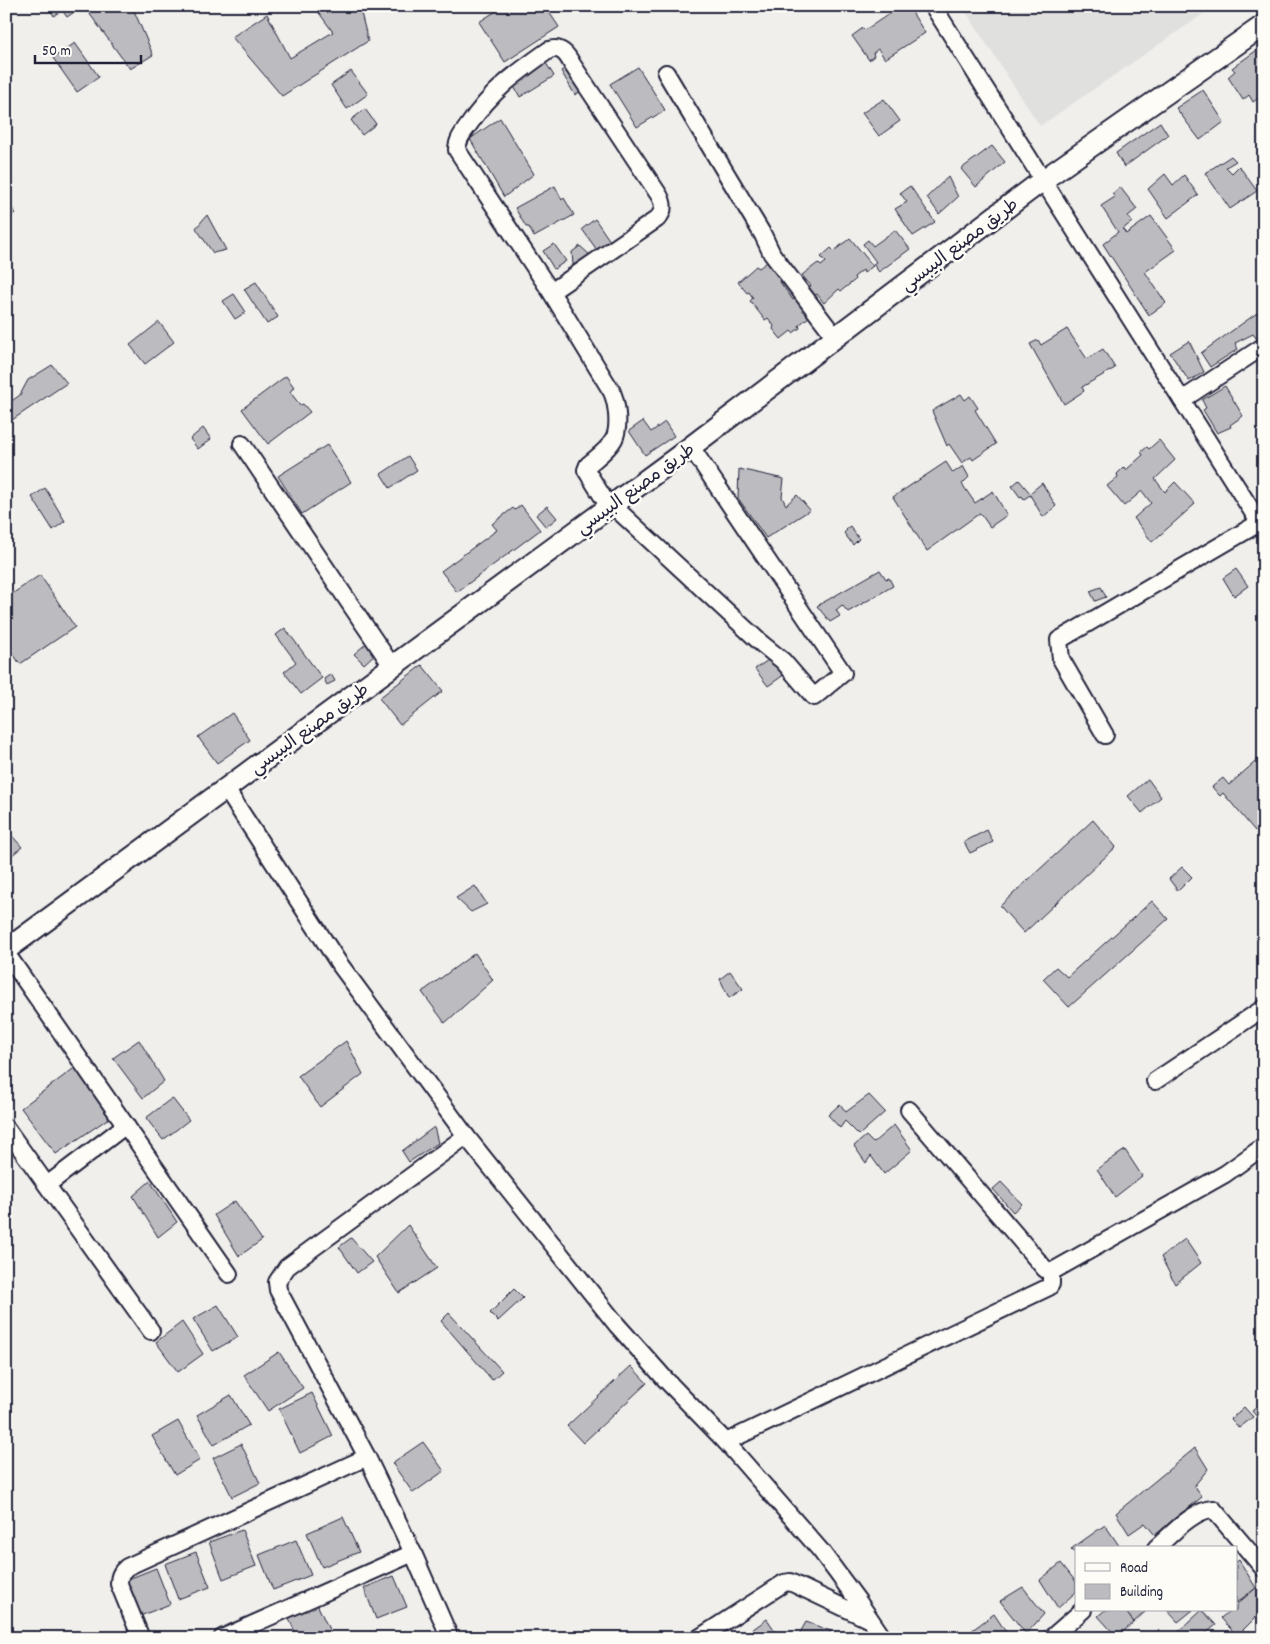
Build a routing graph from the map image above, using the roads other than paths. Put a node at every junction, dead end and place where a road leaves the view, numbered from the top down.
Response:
1 (933, 6) edge
2 (1264, 25) edge
3 (666, 73) dead end
4 (1043, 180) junction
5 (551, 292) junction
6 (836, 338) junction
7 (1264, 346) edge
8 (1182, 400) junction
9 (242, 444) dead end
10 (691, 447) junction
11 (611, 506) junction
12 (1262, 526) edge
13 (392, 666) junction
14 (1105, 735) dead end
15 (226, 789) junction
16 (6, 951) edge
17 (1264, 1008) edge
18 (1155, 1081) dead end
19 (909, 1110) dead end
20 (126, 1125) junction
21 (6, 1128) edge
22 (466, 1136) junction
23 (1264, 1146) edge
24 (47, 1185) junction
25 (1051, 1272) junction
26 (229, 1274) dead end
27 (151, 1332) dead end
28 (726, 1442) junction
29 (367, 1457) junction
30 (1158, 1546) edge
31 (413, 1553) junction
32 (1264, 1569) edge
33 (1081, 1612) edge
34 (872, 1621) junction
35 (141, 1638) edge
36 (222, 1638) edge
37 (450, 1638) edge
38 (699, 1638) edge
39 (883, 1638) edge
40 (1051, 1638) edge

1 - 4 street
2 - 4 main road, طريق مصنع البيبسي
3 - 6 street
4 - 6 main road, طريق مصنع البيبسي
4 - 8 street
5 - 5 street
5 - 11 street
6 - 10 main road, طريق مصنع البيبسي
7 - 8 street
8 - 12 street
9 - 13 street
10 - 11 main road, طريق مصنع البيبسي
10 - 11 street
11 - 13 main road, طريق مصنع البيبسي
12 - 14 street
13 - 15 main road, طريق مصنع البيبسي
15 - 16 main road, طريق مصنع البيبسي
15 - 22 street
16 - 20 street
17 - 18 street
19 - 25 street
20 - 24 street
20 - 26 street
21 - 24 street
22 - 28 street
22 - 29 street
23 - 25 street
24 - 27 street
25 - 28 street
28 - 34 street
29 - 31 street
29 - 35 street
30 - 32 street
31 - 36 street
31 - 37 street
33 - 40 street
34 - 38 street
34 - 39 street

